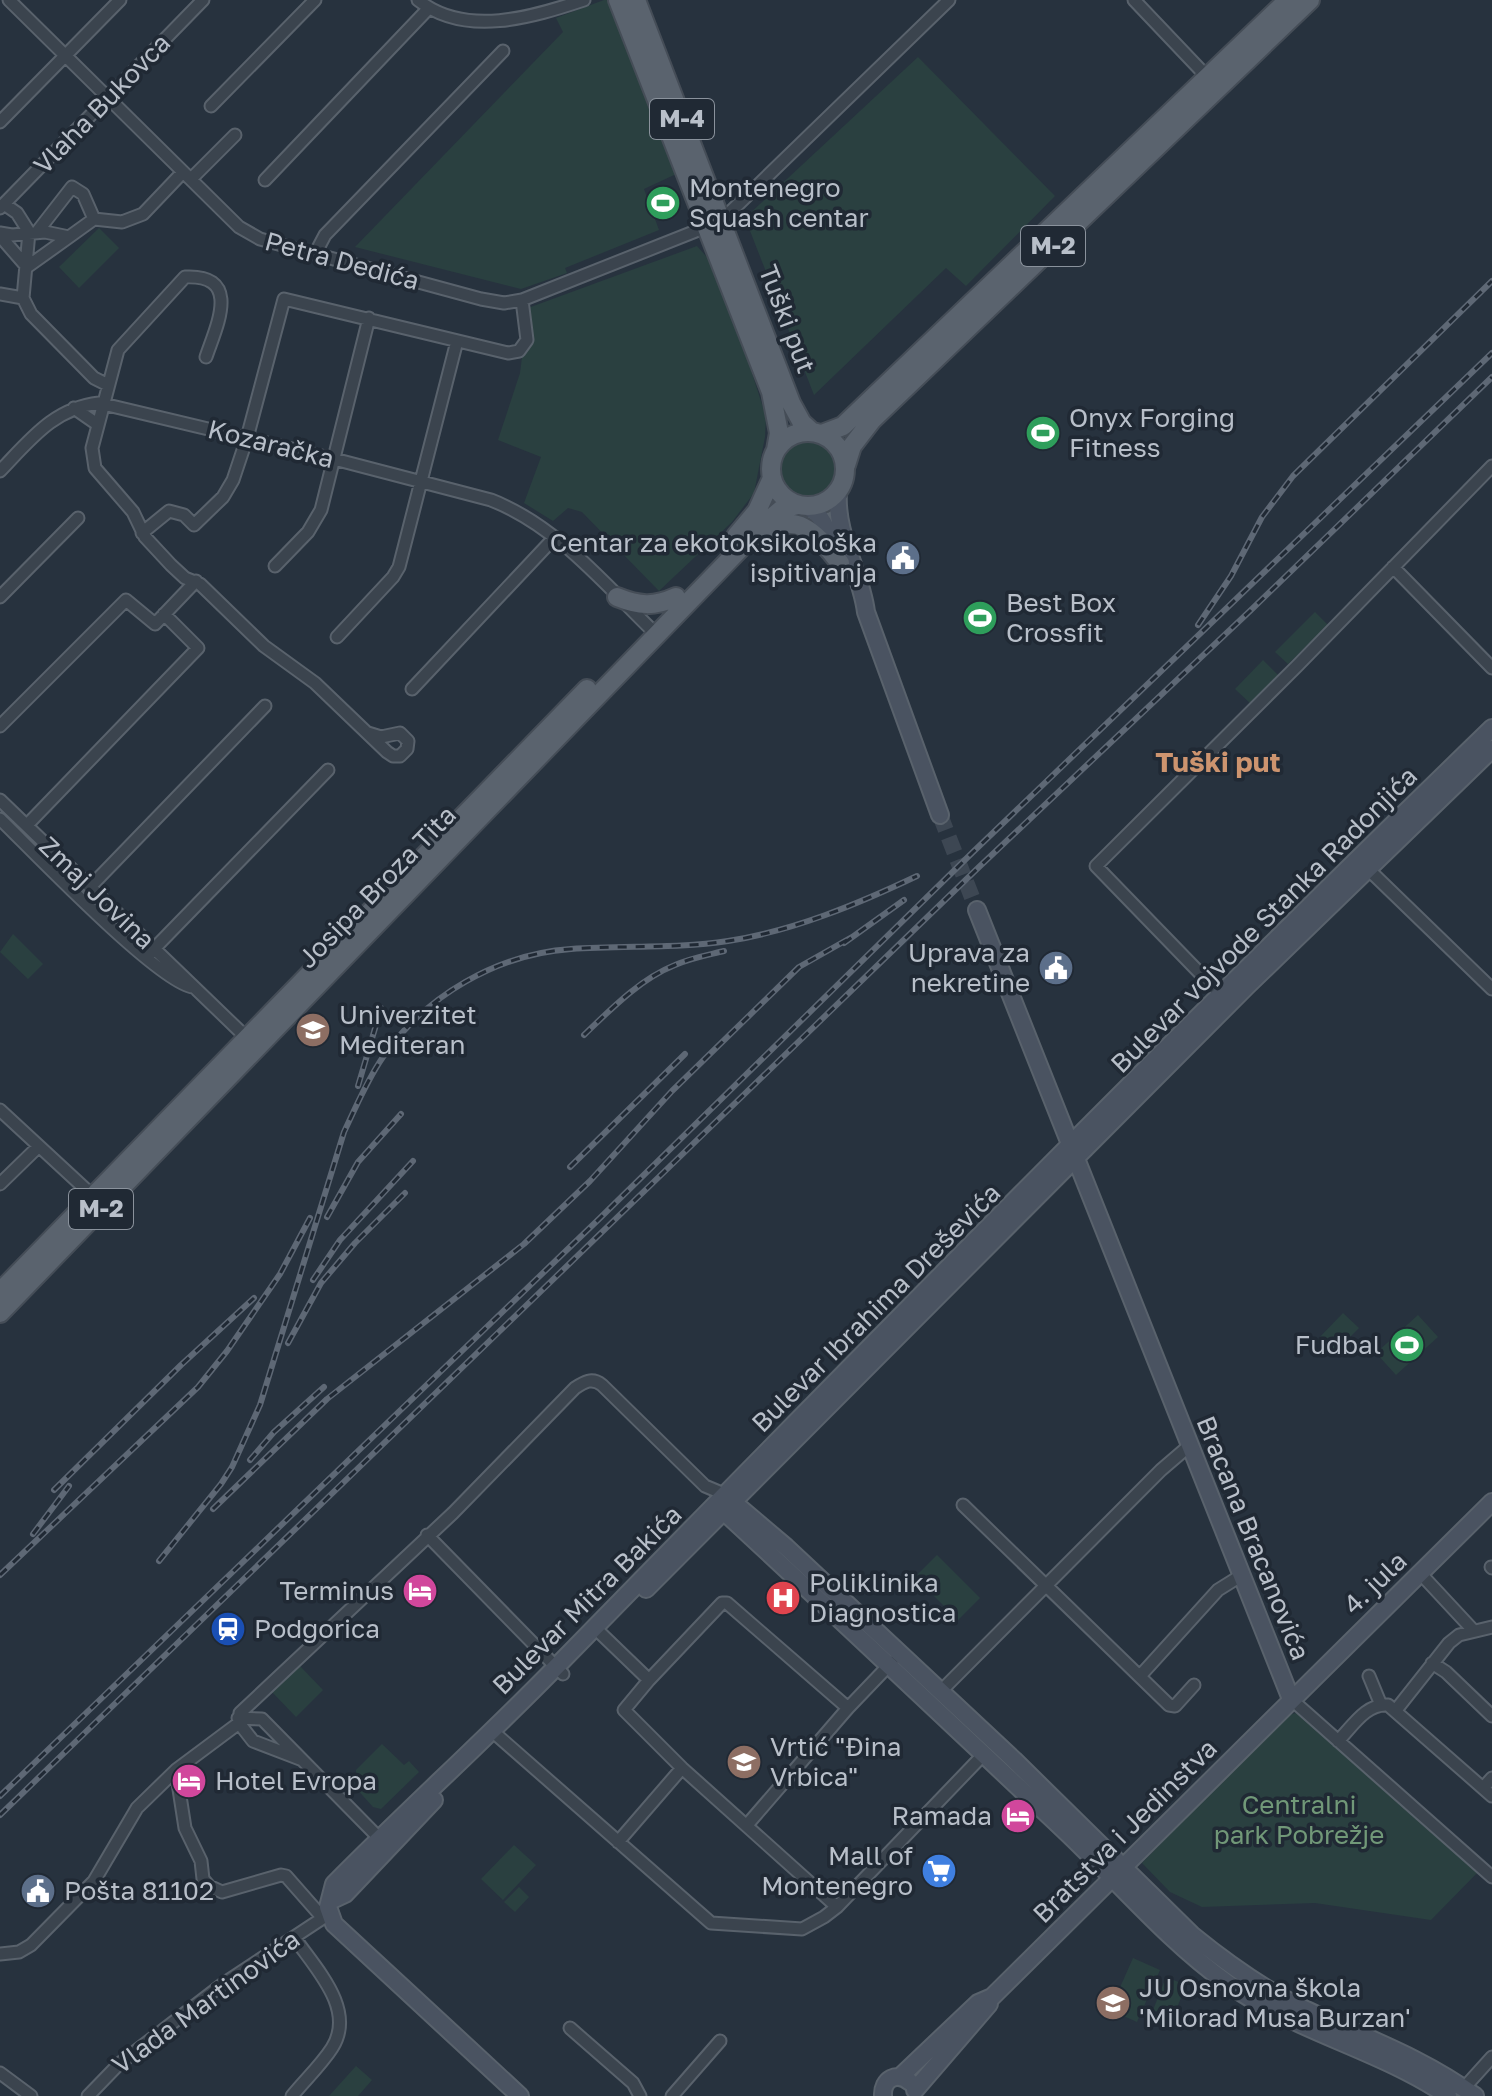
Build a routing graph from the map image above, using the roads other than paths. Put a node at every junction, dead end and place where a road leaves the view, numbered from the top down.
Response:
1 (9, 0) edge
2 (120, 0) edge
3 (203, 0) edge
4 (315, 0) edge
5 (418, 0) edge
6 (584, 0) edge
7 (618, 0) edge
8 (636, 0) edge
9 (949, 0) edge
10 (1134, 0) edge
11 (1288, 0) edge
12 (1310, 0) edge
13 (429, 8) junction
14 (503, 51) dead end
15 (67, 56) junction
16 (1213, 82) junction
17 (109, 97) junction
18 (211, 106) dead end
19 (0, 122) edge
20 (235, 135) dead end
21 (187, 175) junction
22 (265, 180) dead end
23 (2, 206) edge
24 (94, 219) junction
25 (713, 224) junction
26 (33, 232) junction
27 (0, 234) edge
28 (69, 237) junction
29 (315, 254) junction
30 (27, 267) junction
31 (0, 294) edge
32 (23, 298) junction
33 (522, 300) junction
34 (980, 306) junction
35 (369, 318) junction
36 (457, 341) junction
37 (206, 357) dead end
38 (108, 385) junction
39 (103, 403) junction
40 (74, 408) junction
41 (97, 424) junction
42 (817, 433) junction
43 (247, 438) junction
44 (776, 450) junction
45 (334, 459) junction
46 (846, 465) junction
47 (1492, 466) edge
48 (0, 471) edge
49 (772, 478) junction
50 (421, 481) junction
51 (838, 492) junction
52 (802, 506) junction
53 (78, 518) dead end
54 (142, 533) junction
55 (555, 537) junction
56 (732, 558) junction
57 (840, 563) junction
58 (275, 566) dead end
59 (1393, 567) junction
60 (196, 581) junction
61 (0, 597) edge
62 (617, 597) junction
63 (676, 597) junction
64 (866, 612) junction
65 (164, 614) junction
66 (652, 631) junction
67 (337, 637) dead end
68 (1492, 668) edge
69 (412, 689) dead end
70 (265, 706) dead end
71 (0, 726) edge
72 (1492, 728) edge
73 (368, 733) dead end
74 (1492, 749) edge
75 (328, 770) dead end
76 (0, 800) edge
77 (940, 815) tunnel mouth
78 (0, 819) edge
79 (27, 825) junction
80 (1367, 868) junction
81 (90, 887) junction
82 (977, 910) tunnel mouth
83 (150, 952) junction
84 (1492, 989) edge
85 (1225, 1000) junction
86 (252, 1043) junction
87 (0, 1110) edge
88 (39, 1146) junction
89 (1073, 1152) junction
90 (0, 1184) edge
91 (93, 1196) junction
92 (0, 1292) edge
93 (0, 1313) edge
94 (1189, 1446) junction
95 (1492, 1502) edge
96 (724, 1503) junction
97 (963, 1505) dead end
98 (427, 1535) junction
99 (1420, 1573) junction
100 (1242, 1575) junction
101 (1046, 1588) junction
102 (598, 1630) junction
103 (1473, 1630) junction
104 (1491, 1630) edge
105 (894, 1659) junction
106 (1432, 1663) junction
107 (560, 1670) junction
108 (1140, 1676) junction
109 (1369, 1676) dead end
110 (649, 1680) junction
111 (1194, 1685) dead end
112 (940, 1692) junction
113 (258, 1695) junction
114 (1291, 1699) junction
115 (1381, 1705) junction
116 (848, 1708) junction
117 (1396, 1710) junction
118 (1492, 1716) edge
119 (262, 1719) junction
120 (239, 1721) junction
121 (495, 1734) junction
122 (1338, 1741) junction
123 (983, 1755) junction
124 (300, 1759) junction
125 (682, 1768) junction
126 (176, 1770) junction
127 (1492, 1778) edge
128 (1487, 1792) edge
129 (747, 1825) junction
130 (618, 1842) junction
131 (384, 1843) junction
132 (1118, 1873) junction
133 (1492, 1877) edge
134 (837, 1907) junction
135 (327, 1911) junction
136 (294, 1937) junction
137 (0, 1954) edge
138 (994, 1995) junction
139 (570, 2028) dead end
140 (720, 2041) dead end
141 (1492, 2057) edge
142 (0, 2073) edge
143 (901, 2076) junction
144 (914, 2093) edge
145 (1466, 2093) edge
146 (31, 2096) edge
147 (88, 2096) edge
148 (292, 2096) edge
149 (520, 2096) edge
150 (640, 2096) edge
151 (672, 2096) edge
152 (883, 2096) edge
153 (1448, 2096) edge

1 - 15 street, Petra Dedića
2 - 15 street
3 - 17 street, Vlaha Bukovca
4 - 18 street
5 - 13 street
6 - 13 street
7 - 25 main road, M-4
8 - 25 main road, M-4
9 - 25 street
10 - 16 street
11 - 16 main road, M-2
12 - 16 main road, M-2
13 - 22 street
14 - 29 street
15 - 17 street, Petra Dedića
15 - 19 street
16 - 34 main road, M-2
17 - 21 street, Petra Dedića
17 - 23 street, Vlaha Bukovca
20 - 21 street
21 - 24 street
21 - 29 street, Petra Dedića
23 - 26 street
24 - 26 street
24 - 28 street
25 - 33 street, Petra Dedića
25 - 42 main road, Tuški put / M-4
25 - 44 main road, Tuški put / M-4
26 - 27 street
26 - 28 street
26 - 30 street
27 - 30 street
28 - 30 street
29 - 33 street, Petra Dedića
30 - 32 street
31 - 32 street
32 - 38 street
33 - 36 street
34 - 42 main road, M-2
34 - 46 main road, M-2
35 - 36 street
35 - 43 street
35 - 45 street
36 - 50 street
37 - 38 street
38 - 39 street
39 - 40 street, Kozaračka
39 - 41 street
39 - 43 street, Kozaračka
40 - 41 street
40 - 48 street, Kozaračka
41 - 54 street
42 - 44 main road, M-2
42 - 46 main road
43 - 45 street, Kozaračka
43 - 54 street
44 - 49 main road, M-2
45 - 50 street, Kozaračka
45 - 58 street
46 - 51 main road, M-2
47 - 59 street
49 - 52 main road
49 - 63 main road, Josipa Broza Tita / M-2
50 - 55 street, Kozaračka
50 - 67 street
51 - 52 main road, M-2
51 - 64 street
52 - 56 main road, Josipa Broza Tita / M-2
52 - 57 street
53 - 61 street
54 - 60 street
55 - 62 street, Kozaračka
55 - 69 street
56 - 57 main road
56 - 66 main road, Josipa Broza Tita / M-2
57 - 64 street
59 - 68 street
59 - 85 street
60 - 65 street
60 - 73 street
62 - 63 main road
62 - 66 street, Kozaračka
63 - 66 main road, Josipa Broza Tita / M-2
64 - 77 street
65 - 71 street
65 - 79 street
66 - 86 main road, Josipa Broza Tita / M-2
70 - 81 street
72 - 85 street, Bulevar vojvode Stanka Radonjića
74 - 80 street, Bulevar vojvode Stanka Radonjića
75 - 83 street
76 - 79 street, Zmaj Jovina
78 - 83 street, Zmaj Jovina
79 - 81 street, Zmaj Jovina
80 - 84 street
80 - 85 street, Bulevar vojvode Stanka Radonjića
81 - 83 street, Zmaj Jovina
82 - 89 street, Bracana Bracanovića
83 - 86 street, Zmaj Jovina
85 - 89 street, Bulevar vojvode Stanka Radonjića
86 - 91 main road, Josipa Broza Tita / M-2
86 - 93 main road, Josipa Broza Tita / M-2
87 - 88 street
88 - 90 street
88 - 91 street
89 - 94 street, Bracana Bracanovića
89 - 96 street, Bulevar Ibrahima Dreševića
91 - 92 main road, Josipa Broza Tita / M-2
94 - 100 street, Bracana Bracanovića
94 - 101 street
95 - 99 street, 4. jula
96 - 98 street
96 - 102 street, Bulevar Mitra Bakića
96 - 105 street
97 - 101 street
98 - 107 street
98 - 113 street
99 - 103 street
99 - 114 street, 4. jula
100 - 108 street
100 - 114 street, Bracana Bracanovića
101 - 108 street
101 - 112 street
102 - 107 street, Bulevar Mitra Bakića
102 - 110 street
103 - 104 street
103 - 106 street
105 - 112 street
105 - 116 street
105 - 123 street
106 - 117 street
106 - 118 street
107 - 121 street, Bulevar Mitra Bakića
108 - 111 street
109 - 115 street
110 - 116 street
110 - 125 street
112 - 132 street
113 - 119 street
113 - 120 street
114 - 122 street, Bracana Bracanovića
114 - 132 street, Bratstva i Jedinstva
115 - 117 street
115 - 122 street
116 - 129 street
117 - 128 street
119 - 120 street
119 - 124 street
120 - 124 street
120 - 126 street
121 - 130 street, Bulevar Mitra Bakića
121 - 131 street, Bulevar Mitra Bakića
122 - 133 street, Bracana Bracanovića
123 - 132 street
123 - 134 street
124 - 131 street
125 - 129 street
125 - 130 street
126 - 135 street
126 - 137 street
127 - 128 street
129 - 134 street
130 - 134 street, Bulevar Mitra Bakića
131 - 135 street, Bulevar Mitra Bakića
132 - 138 street, Bratstva i Jedinstva
132 - 145 street
132 - 153 street
135 - 136 street, Vlada Martinovića
135 - 149 street
136 - 147 street, Vlada Martinovića
136 - 148 street
138 - 143 street, Bratstva i Jedinstva
138 - 144 street, Bratstva i Jedinstva
139 - 150 street
140 - 151 street
141 - 145 street
142 - 146 street
143 - 144 street
143 - 152 street, Bratstva i Jedinstva

